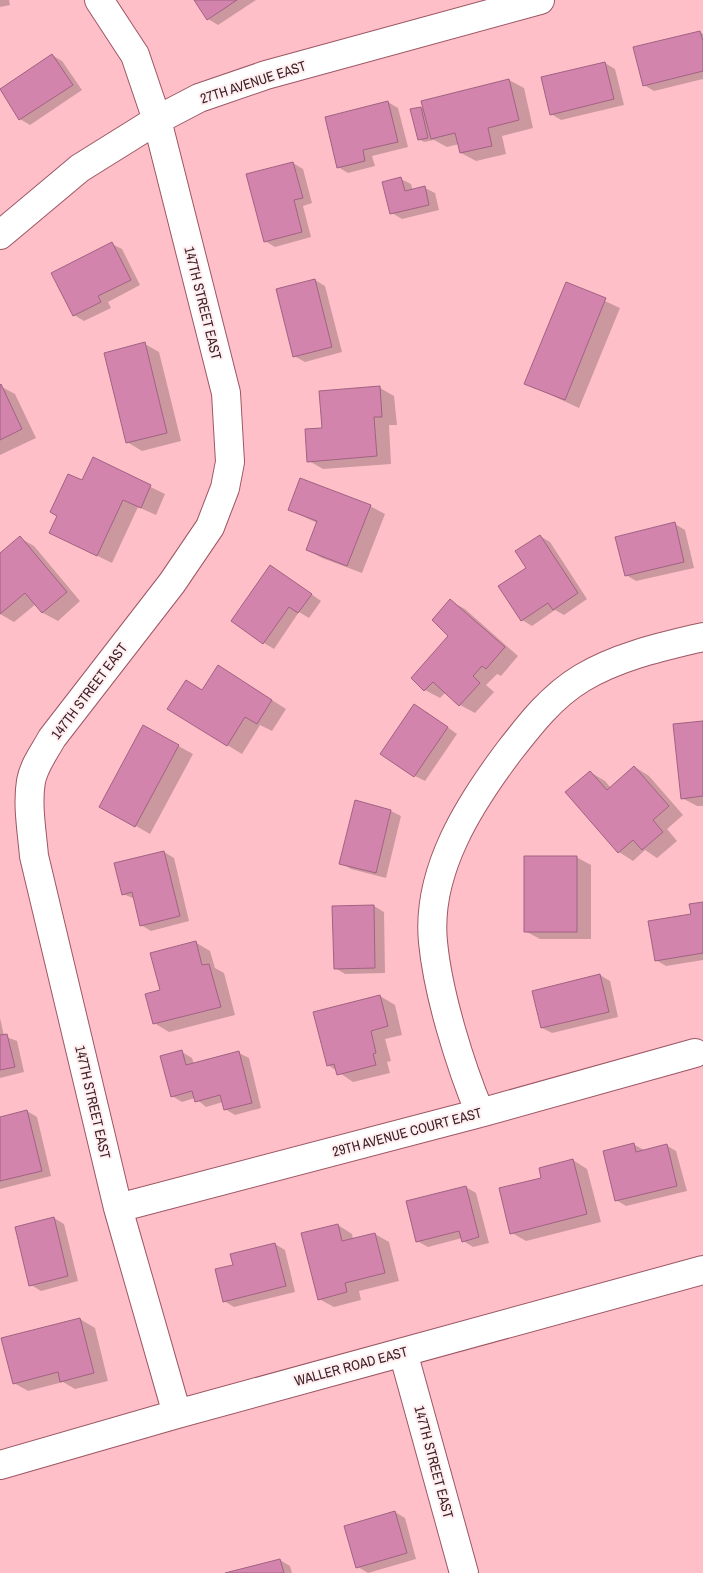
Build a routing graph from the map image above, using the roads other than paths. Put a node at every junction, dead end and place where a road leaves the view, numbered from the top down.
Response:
1 (99, 0) edge
2 (540, 0) edge
3 (484, 7) edge
4 (157, 120) junction
5 (0, 235) edge
6 (703, 637) edge
7 (695, 1053) dead end
8 (480, 1113) junction
9 (118, 1208) junction
10 (703, 1270) edge
11 (404, 1352) junction
12 (177, 1414) junction
13 (0, 1465) edge
14 (464, 1573) edge

1 - 4 street, 147TH STREET EAST
2 - 3 street, 27TH AVENUE EAST
3 - 4 street, 27TH AVENUE EAST
4 - 5 street, 27TH AVENUE EAST
4 - 9 street, 147TH STREET EAST
6 - 8 street
7 - 8 street, 29TH AVENUE COURT EAST
8 - 9 street, 29TH AVENUE COURT EAST
9 - 12 street, 147TH STREET EAST
10 - 11 street, WALLER ROAD EAST
11 - 12 street, WALLER ROAD EAST
11 - 14 street, 147TH STREET EAST
12 - 13 street, WALLER ROAD EAST

